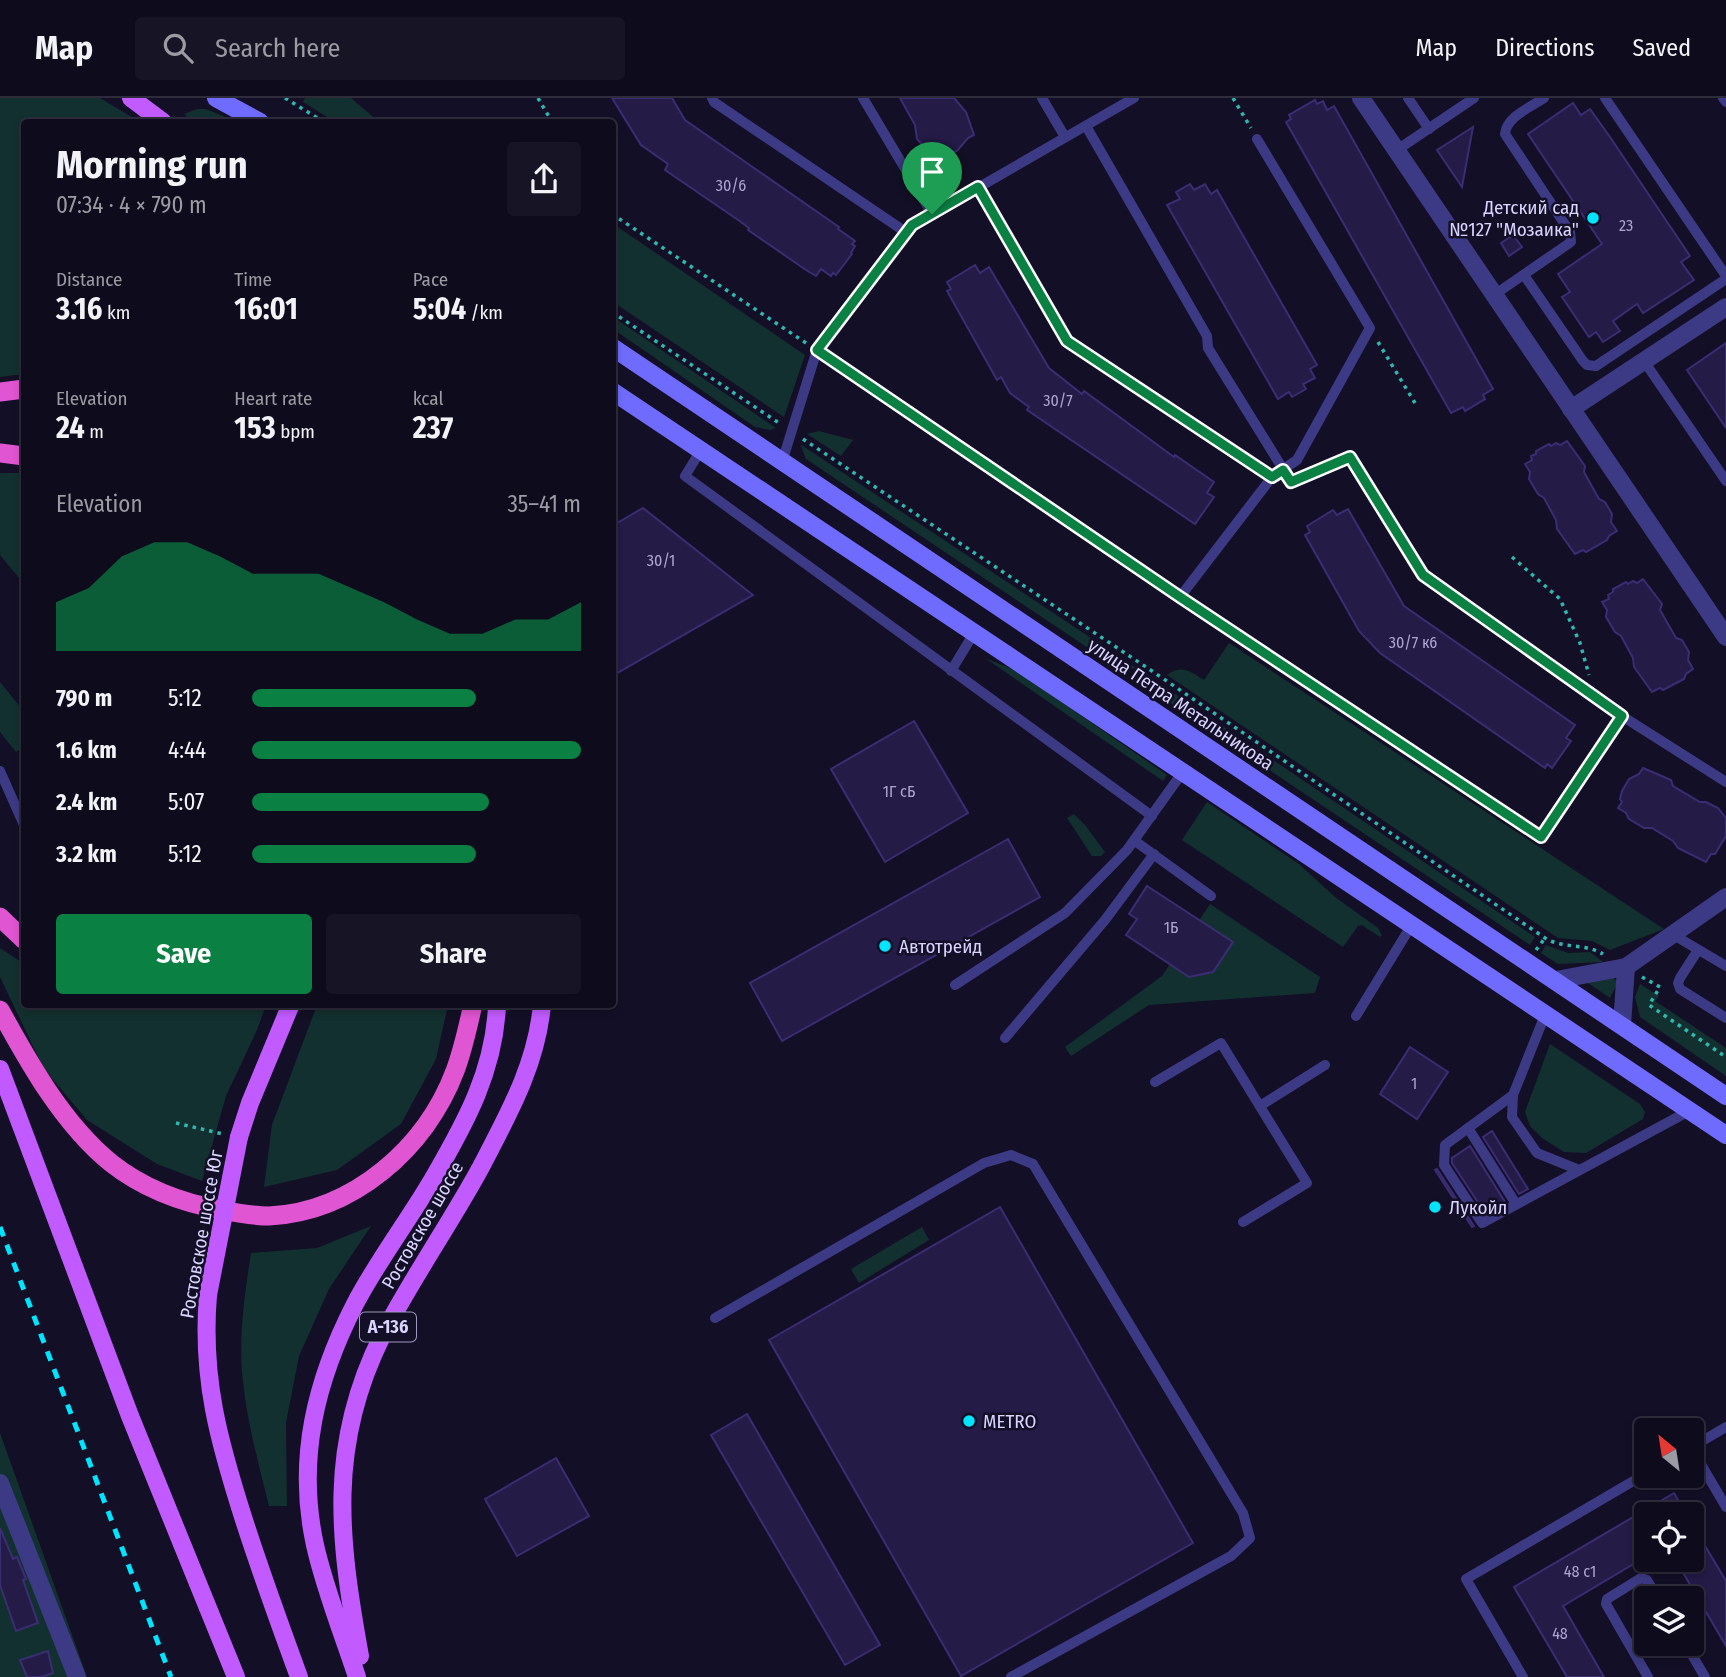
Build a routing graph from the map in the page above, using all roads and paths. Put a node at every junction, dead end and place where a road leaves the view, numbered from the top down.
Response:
1 (131, 98) edge
2 (216, 98) edge
3 (285, 98) edge
4 (538, 98) edge
5 (712, 98) edge
6 (863, 98) edge
7 (1042, 98) edge
8 (1133, 98) edge
9 (1233, 98) edge
10 (1361, 98) edge
11 (1408, 98) edge
12 (1474, 98) edge
13 (1544, 98) edge
14 (1605, 98) edge
15 (159, 119) edge
16 (254, 119) edge
17 (319, 119) edge
18 (550, 119) edge
19 (1086, 126) junction
20 (1429, 129) junction
21 (1065, 138) junction
22 (1257, 139) joint
23 (1396, 150) junction
24 (978, 187) junction
25 (932, 214) junction
26 (616, 217) edge
27 (907, 233) junction
28 (1524, 275) junction
29 (1726, 278) edge
30 (1494, 295) junction
31 (1726, 307) edge
32 (616, 315) edge
33 (1370, 328) junction
34 (616, 350) edge
35 (817, 350) junction
36 (1644, 361) junction
37 (21, 389) edge
38 (0, 392) edge
39 (616, 394) edge
40 (1415, 403) dead end
41 (1571, 410) junction
42 (793, 432) junction
43 (701, 450) junction
44 (0, 453) edge
45 (21, 456) edge
46 (782, 461) junction
47 (1283, 470) junction
48 (1272, 477) junction
49 (1726, 481) edge
50 (1512, 557) dead end
51 (1180, 597) junction
52 (974, 634) junction
53 (1726, 638) edge
54 (951, 671) junction
55 (1594, 697) junction
56 (1622, 716) junction
57 (0, 771) edge
58 (1182, 773) junction
59 (1726, 782) edge
60 (1152, 816) junction
61 (21, 818) edge
62 (1541, 837) joint
63 (1135, 841) junction
64 (1154, 854) junction
65 (1212, 895) dead end
66 (1726, 897) edge
67 (0, 917) edge
68 (1411, 926) junction
69 (1672, 934) junction
70 (21, 937) edge
71 (1545, 938) dead end
72 (1698, 950) junction
73 (1626, 967) junction
74 (1726, 967) edge
75 (1556, 980) junction
76 (955, 985) dead end
77 (289, 1008) edge
78 (471, 1008) edge
79 (498, 1008) edge
80 (541, 1008) edge
81 (0, 1010) edge
82 (1545, 1015) junction
83 (1356, 1017) dead end
84 (1726, 1018) edge
85 (1622, 1025) junction
86 (1006, 1038) dead end
87 (1325, 1065) dead end
88 (0, 1069) edge
89 (1155, 1082) dead end
90 (1513, 1095) junction
91 (1726, 1096) edge
92 (1260, 1106) junction
93 (1689, 1111) junction
94 (176, 1123) dead end
95 (1468, 1128) junction
96 (1726, 1135) edge
97 (239, 1137) junction
98 (1578, 1170) junction
99 (1516, 1204) junction
100 (1243, 1222) dead end
101 (715, 1318) dead end
102 (1726, 1427) edge
103 (1704, 1441) edge
104 (1704, 1469) edge
105 (1634, 1482) edge
106 (0, 1483) edge
107 (1726, 1507) edge
108 (1651, 1586) edge
109 (1634, 1653) edge
110 (1636, 1656) edge
111 (1693, 1656) edge
112 (77, 1677) edge
113 (236, 1677) edge
114 (299, 1677) edge
115 (357, 1677) edge
116 (364, 1677) edge
117 (1012, 1677) edge
118 (1523, 1677) edge
119 (1648, 1677) edge
120 (1705, 1677) edge

1 - 15 main road
2 - 16 main road
3 - 17 path
4 - 18 path
5 - 27 lane
6 - 25 lane
7 - 21 lane
8 - 19 lane
9 - 22 path
10 - 23 street
11 - 20 lane
12 - 20 lane
13 - 28 lane
14 - 29 lane
19 - 21 lane
19 - 47 lane
20 - 23 lane
21 - 24 lane
22 - 33 lane
23 - 30 street
24 - 25 lane
24 - 48 lane
25 - 27 lane
26 - 35 path
27 - 35 lane
28 - 29 lane
28 - 30 lane
30 - 41 street
31 - 36 street
32 - 42 path
33 - 40 path
33 - 47 lane
34 - 46 main road, улица Петра Метальникова
35 - 42 lane
35 - 51 path
36 - 41 street
36 - 49 lane
37 - 38 highway
39 - 43 main road
41 - 53 street
42 - 46 lane
42 - 71 path
43 - 52 main road
43 - 54 lane
44 - 45 highway
46 - 75 main road, улица Петра Метальникова
47 - 48 lane
47 - 55 lane
48 - 51 lane
50 - 55 path
51 - 62 path
52 - 54 lane
52 - 58 main road
54 - 60 lane
55 - 56 lane
56 - 59 lane
56 - 62 lane
57 - 61 lane
58 - 60 lane
58 - 68 main road
60 - 63 lane
63 - 64 lane
63 - 76 lane
64 - 65 lane
64 - 86 lane
66 - 69 street
67 - 70 highway
68 - 82 main road
68 - 83 lane
69 - 72 lane
69 - 73 street
72 - 74 lane
72 - 84 lane
73 - 75 street
73 - 85 street
75 - 85 main road, улица Петра Метальникова
77 - 97 main road, Ростовское шоссе Юг
78 - 81 highway
79 - 115 main road, А-136
80 - 116 main road, Ростовское шоссе / А-136
82 - 90 lane
82 - 93 main road
85 - 91 main road, улица Петра Метальникова
87 - 92 lane
88 - 113 main road
89 - 92 lane
90 - 95 lane
90 - 98 lane
92 - 100 lane
93 - 96 main road
93 - 98 lane
94 - 97 path
95 - 99 lane
95 - 99 lane
97 - 114 main road, Ростовское шоссе Юг, bridge
98 - 99 lane
101 - 117 lane
102 - 103 lane
104 - 107 lane
105 - 118 lane
106 - 112 street
108 - 109 lane
110 - 119 lane
111 - 120 lane

